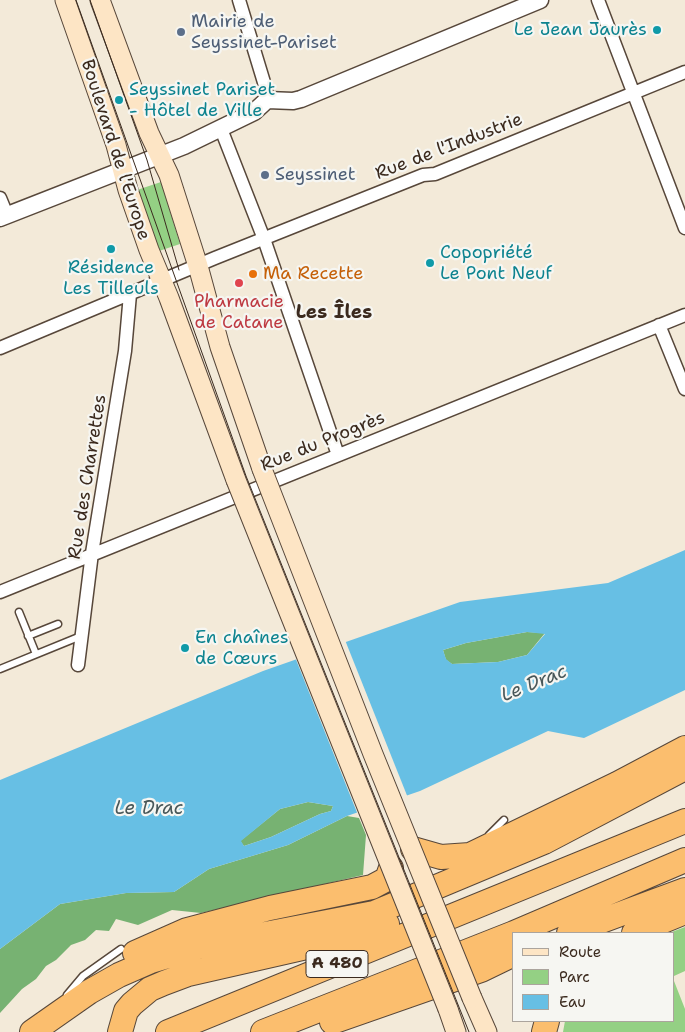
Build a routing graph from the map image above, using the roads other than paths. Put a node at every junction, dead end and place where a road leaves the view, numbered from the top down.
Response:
1 (65, 0) edge
2 (100, 0) edge
3 (239, 0) edge
4 (540, 0) edge
5 (598, 0) edge
6 (685, 72) edge
7 (634, 93) junction
8 (267, 100) junction
9 (221, 129) junction
10 (160, 155) junction
11 (122, 170) junction
12 (0, 198) edge
13 (4, 217) edge
14 (685, 228) edge
15 (264, 239) junction
16 (198, 266) junction
17 (161, 281) junction
18 (130, 294) junction
19 (685, 315) edge
20 (659, 325) junction
21 (0, 348) edge
22 (685, 389) edge
23 (338, 455) junction
24 (92, 553) junction
25 (0, 592) edge
26 (19, 612) dead end
27 (58, 624) dead end
28 (28, 636) junction
29 (82, 636) junction
30 (36, 654) junction
31 (78, 666) dead end
32 (0, 669) edge
33 (685, 748) edge
34 (685, 758) edge
35 (685, 768) edge
36 (617, 784) junction
37 (504, 820) dead end
38 (685, 821) edge
39 (422, 852) junction
40 (461, 857) junction
41 (685, 860) edge
42 (388, 874) junction
43 (685, 890) edge
44 (505, 893) junction
45 (685, 912) edge
46 (516, 932) edge
47 (572, 932) edge
48 (636, 932) edge
49 (512, 934) edge
50 (121, 949) dead end
51 (512, 955) edge
52 (59, 1005) junction
53 (31, 1032) edge
54 (120, 1032) edge
55 (168, 1032) edge
56 (263, 1032) edge
57 (304, 1032) edge
58 (456, 1032) edge
59 (487, 1032) edge

1 - 11 main road, Boulevard de l'Europe
2 - 10 main road, Boulevard de l'Europe
3 - 8 street
4 - 8 street
5 - 7 street
6 - 7 street, Rue de l'Industrie
7 - 14 street
7 - 15 street, Rue de l'Industrie
8 - 9 street
9 - 10 street
9 - 15 street
10 - 11 street
10 - 16 main road, Boulevard de l'Europe
11 - 13 street
11 - 17 main road, Boulevard de l'Europe
12 - 13 street
15 - 16 street, Rue de l'Industrie
15 - 23 street
16 - 17 street, Rue de l'Industrie
16 - 39 main road, Boulevard de l'Europe, bridge
17 - 18 street
17 - 42 main road, Boulevard de l'Europe, bridge
18 - 21 street
18 - 24 street, Rue des Charrettes
19 - 20 street, Rue du Progrès
20 - 22 street
20 - 23 street, Rue du Progrès
23 - 24 street, Rue du Progrès
24 - 25 street, Rue du Progrès
24 - 29 street, Rue des Charrettes
26 - 28 lane
27 - 28 lane
28 - 30 lane
29 - 30 lane
29 - 31 street, Rue des Charrettes
30 - 32 lane
33 - 36 highway
34 - 36 highway
35 - 53 highway
36 - 40 highway
37 - 40 lane
38 - 44 highway, A 480
39 - 40 highway
39 - 59 main road, Boulevard de l'Europe, bridge
41 - 46 highway, A 480
42 - 52 highway
42 - 58 main road, Boulevard de l'Europe, bridge
43 - 47 highway
44 - 54 highway
44 - 55 highway, A 480
45 - 48 highway
49 - 56 highway, A 480
50 - 52 lane
51 - 57 highway
52 - 53 highway

